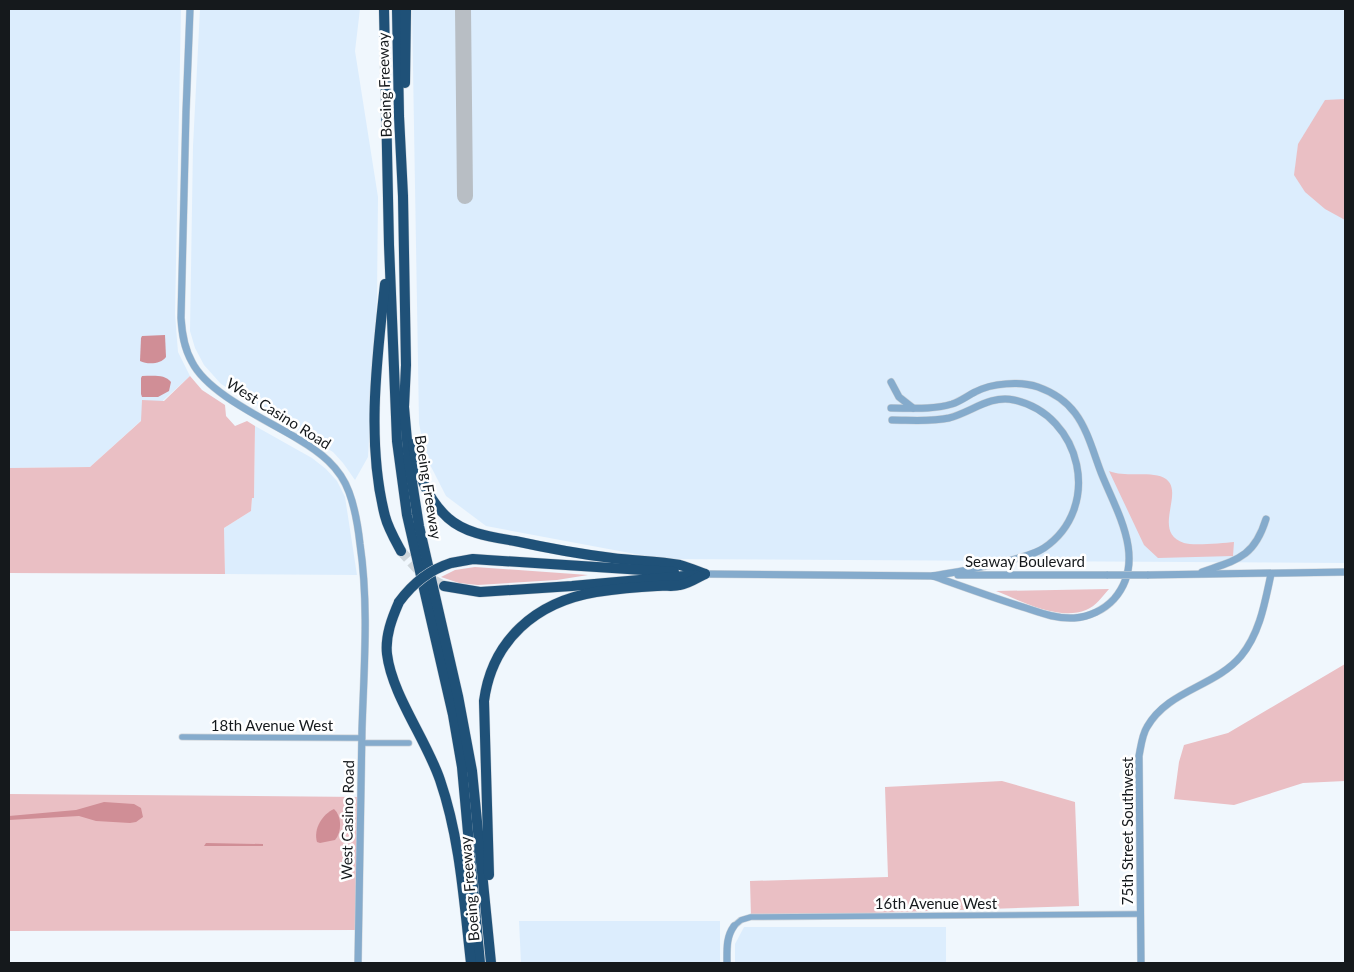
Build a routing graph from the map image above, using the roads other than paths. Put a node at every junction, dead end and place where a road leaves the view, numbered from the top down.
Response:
1 (190, 9) edge
2 (384, 9) edge
3 (397, 9) edge
4 (406, 9) edge
5 (403, 196) junction
6 (389, 246) junction
7 (406, 365) junction
8 (891, 382) dead end
9 (891, 408) dead end
10 (913, 408) junction
11 (892, 420) dead end
12 (1266, 520) dead end
13 (400, 551) tunnel mouth
14 (1345, 572) edge
15 (705, 574) junction
16 (1194, 574) junction
17 (1271, 574) junction
18 (933, 576) junction
19 (444, 586) tunnel mouth
20 (182, 737) dead end
21 (362, 740) junction
22 (409, 743) dead end
23 (1140, 914) junction
24 (734, 926) joint
25 (358, 963) edge
26 (471, 963) edge
27 (480, 963) edge
28 (491, 963) edge
29 (727, 963) edge
30 (1141, 963) edge

1 - 21 street, West Casino Road
2 - 6 highway, Boeing Freeway
3 - 5 highway, Boeing Freeway
4 - 5 highway
5 - 7 highway, Boeing Freeway
6 - 13 highway
6 - 27 highway, Boeing Freeway
7 - 15 highway
7 - 28 highway, Boeing Freeway
8 - 10 street
9 - 10 street
10 - 18 street
11 - 18 street
12 - 16 street
14 - 17 street, Seaway Boulevard
15 - 18 street, Seaway Boulevard
15 - 19 highway
15 - 26 highway, bridge
15 - 28 highway
16 - 17 street, Seaway Boulevard
16 - 18 street, Seaway Boulevard, bridge
17 - 23 street, 75th Street Southwest
20 - 21 street, 18th Avenue West
21 - 22 street, 18th Avenue West
21 - 25 street, West Casino Road
23 - 24 street, 16th Avenue West
23 - 30 street, 75th Street Southwest
24 - 29 street

